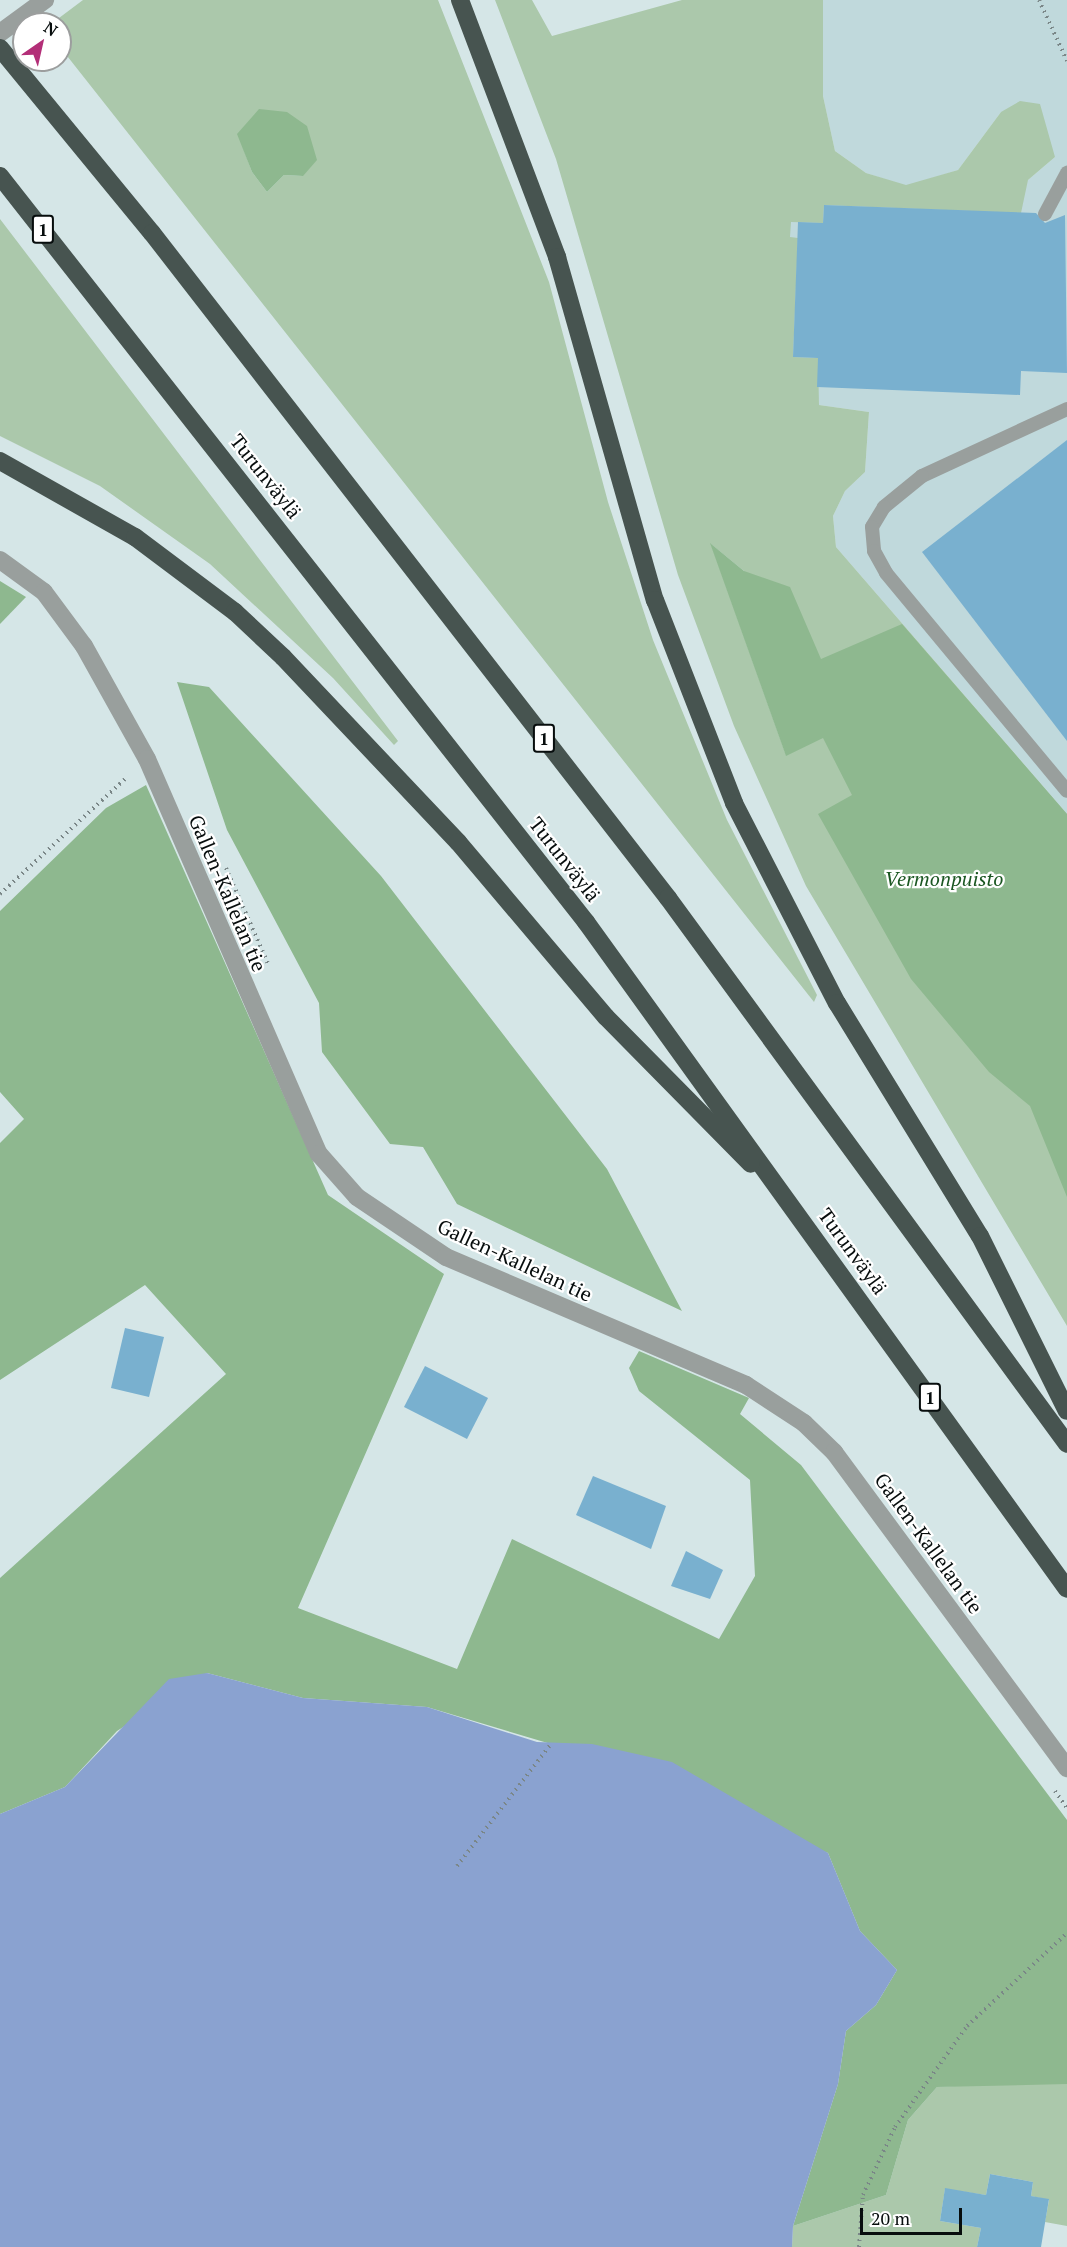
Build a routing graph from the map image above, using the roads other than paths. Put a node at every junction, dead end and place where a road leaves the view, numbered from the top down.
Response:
1 (45, 0) edge
2 (460, 0) edge
3 (0, 33) edge
4 (0, 48) edge
5 (1067, 173) edge
6 (0, 176) edge
7 (1045, 214) dead end
8 (1067, 409) edge
9 (0, 461) edge
10 (0, 560) edge
11 (1067, 791) edge
12 (793, 1205) junction
13 (1067, 1411) edge
14 (1067, 1443) edge
15 (1067, 1589) edge
16 (1067, 1768) edge

1 - 3 street
2 - 13 highway
4 - 14 highway, 1
5 - 7 lane
6 - 12 highway, Turunväylä / 1
8 - 11 lane
9 - 12 highway
10 - 16 street, Gallen-Kallelan tie
12 - 15 highway, Turunväylä / 1

